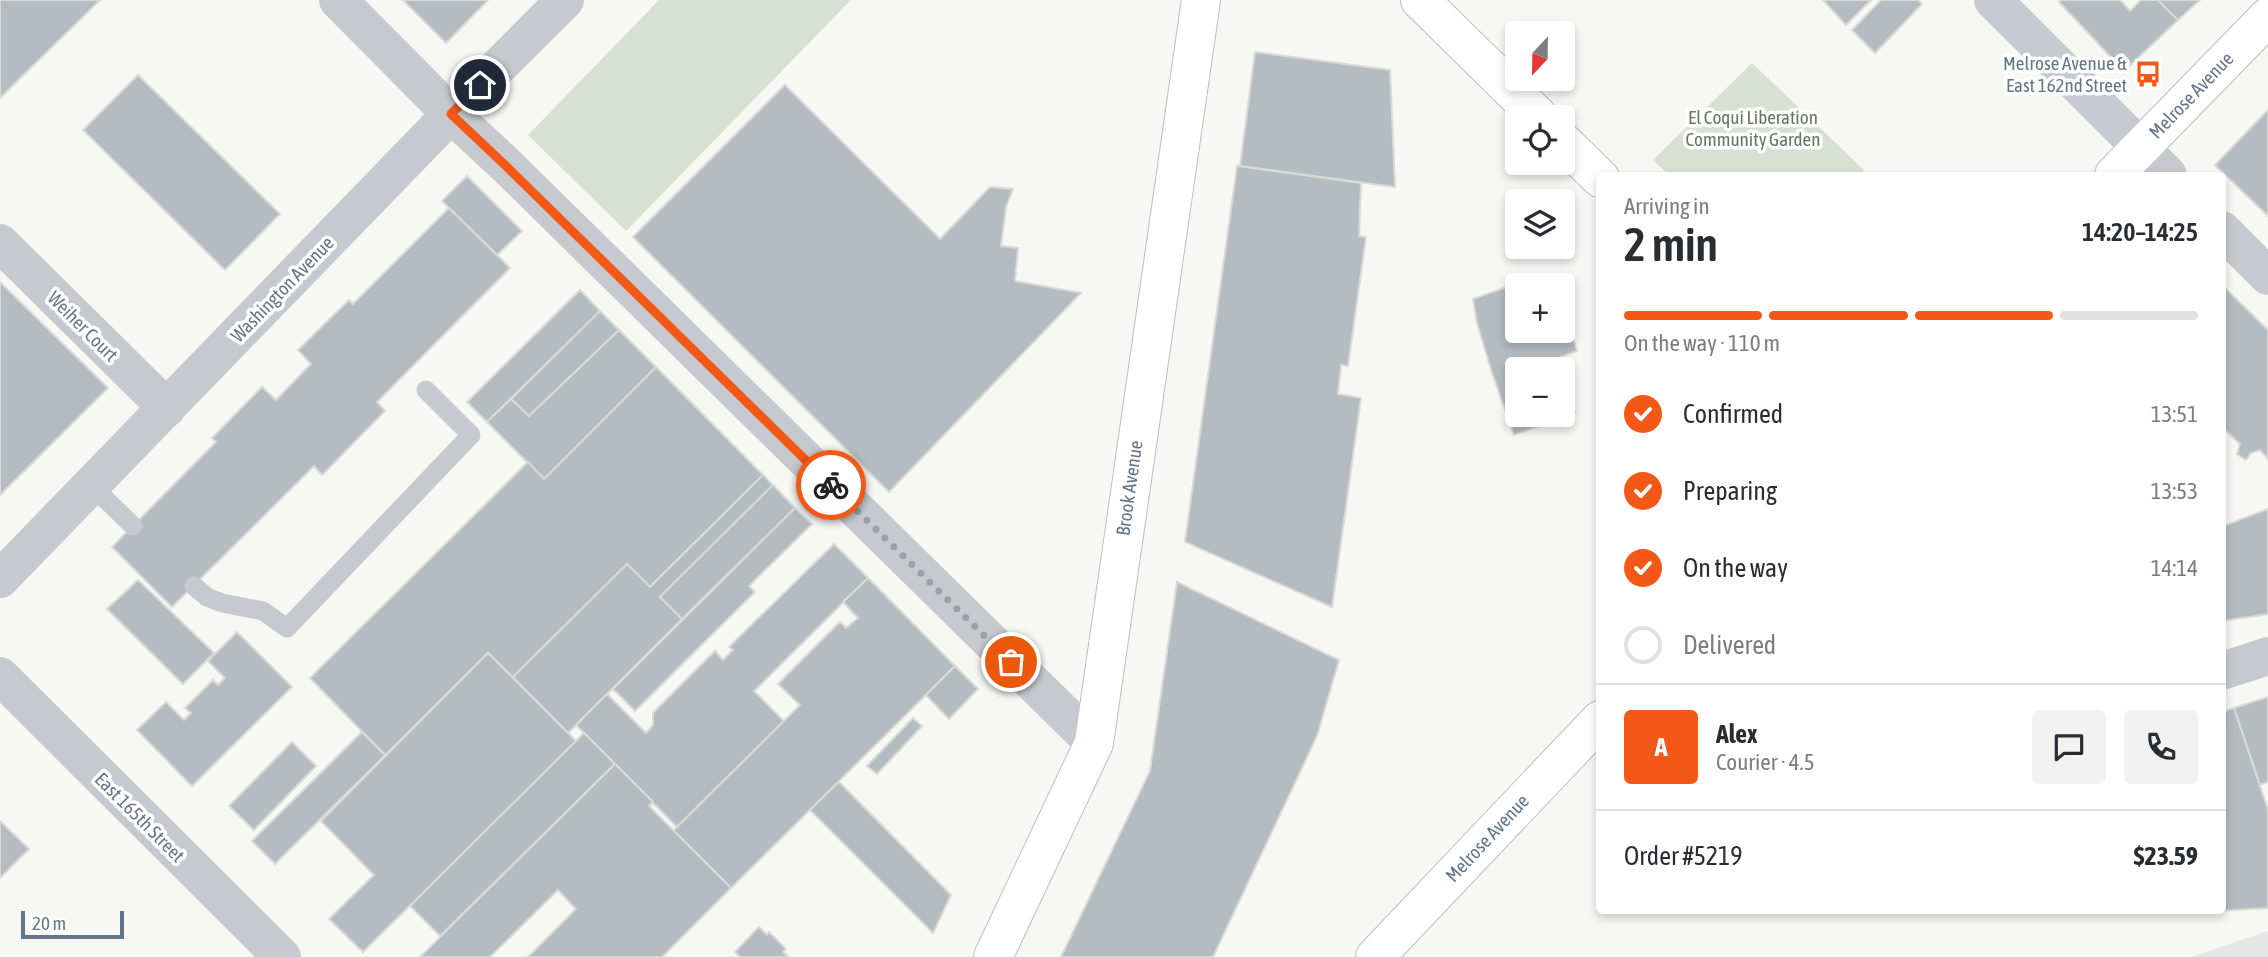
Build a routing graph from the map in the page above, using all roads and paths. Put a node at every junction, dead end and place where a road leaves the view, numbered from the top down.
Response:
1 (338, 0) edge
2 (565, 0) edge
3 (1200, 0) edge
4 (1420, 0) edge
5 (1993, 0) edge
6 (2268, 16) edge
7 (1527, 105) edge
8 (451, 114) junction
9 (2140, 147) junction
10 (1575, 154) edge
11 (2117, 172) edge
12 (2165, 172) edge
13 (1596, 174) edge
14 (2226, 234) edge
15 (0, 243) edge
16 (2268, 276) edge
17 (426, 390) dead end
18 (167, 408) junction
19 (91, 485) junction
20 (133, 526) dead end
21 (0, 579) edge
22 (194, 586) dead end
23 (2268, 656) edge
24 (2226, 670) edge
25 (0, 676) edge
26 (1596, 724) edge
27 (1094, 743) junction
28 (282, 957) edge
29 (993, 957) edge
30 (1376, 957) edge

1 - 8 street
2 - 8 street, Washington Avenue
3 - 27 main road, Brook Avenue
4 - 7 main road
5 - 9 street
6 - 9 main road, Melrose Avenue
8 - 18 street, Washington Avenue
8 - 27 street
9 - 11 main road, Melrose Avenue
9 - 12 street
10 - 13 main road
14 - 16 street
15 - 18 street, Weiher Court
17 - 22 lane
18 - 19 street, Washington Avenue
19 - 20 lane
19 - 21 street, Washington Avenue
23 - 24 street
25 - 28 street, East 165th Street
26 - 30 main road, Melrose Avenue
27 - 29 main road, Brook Avenue

